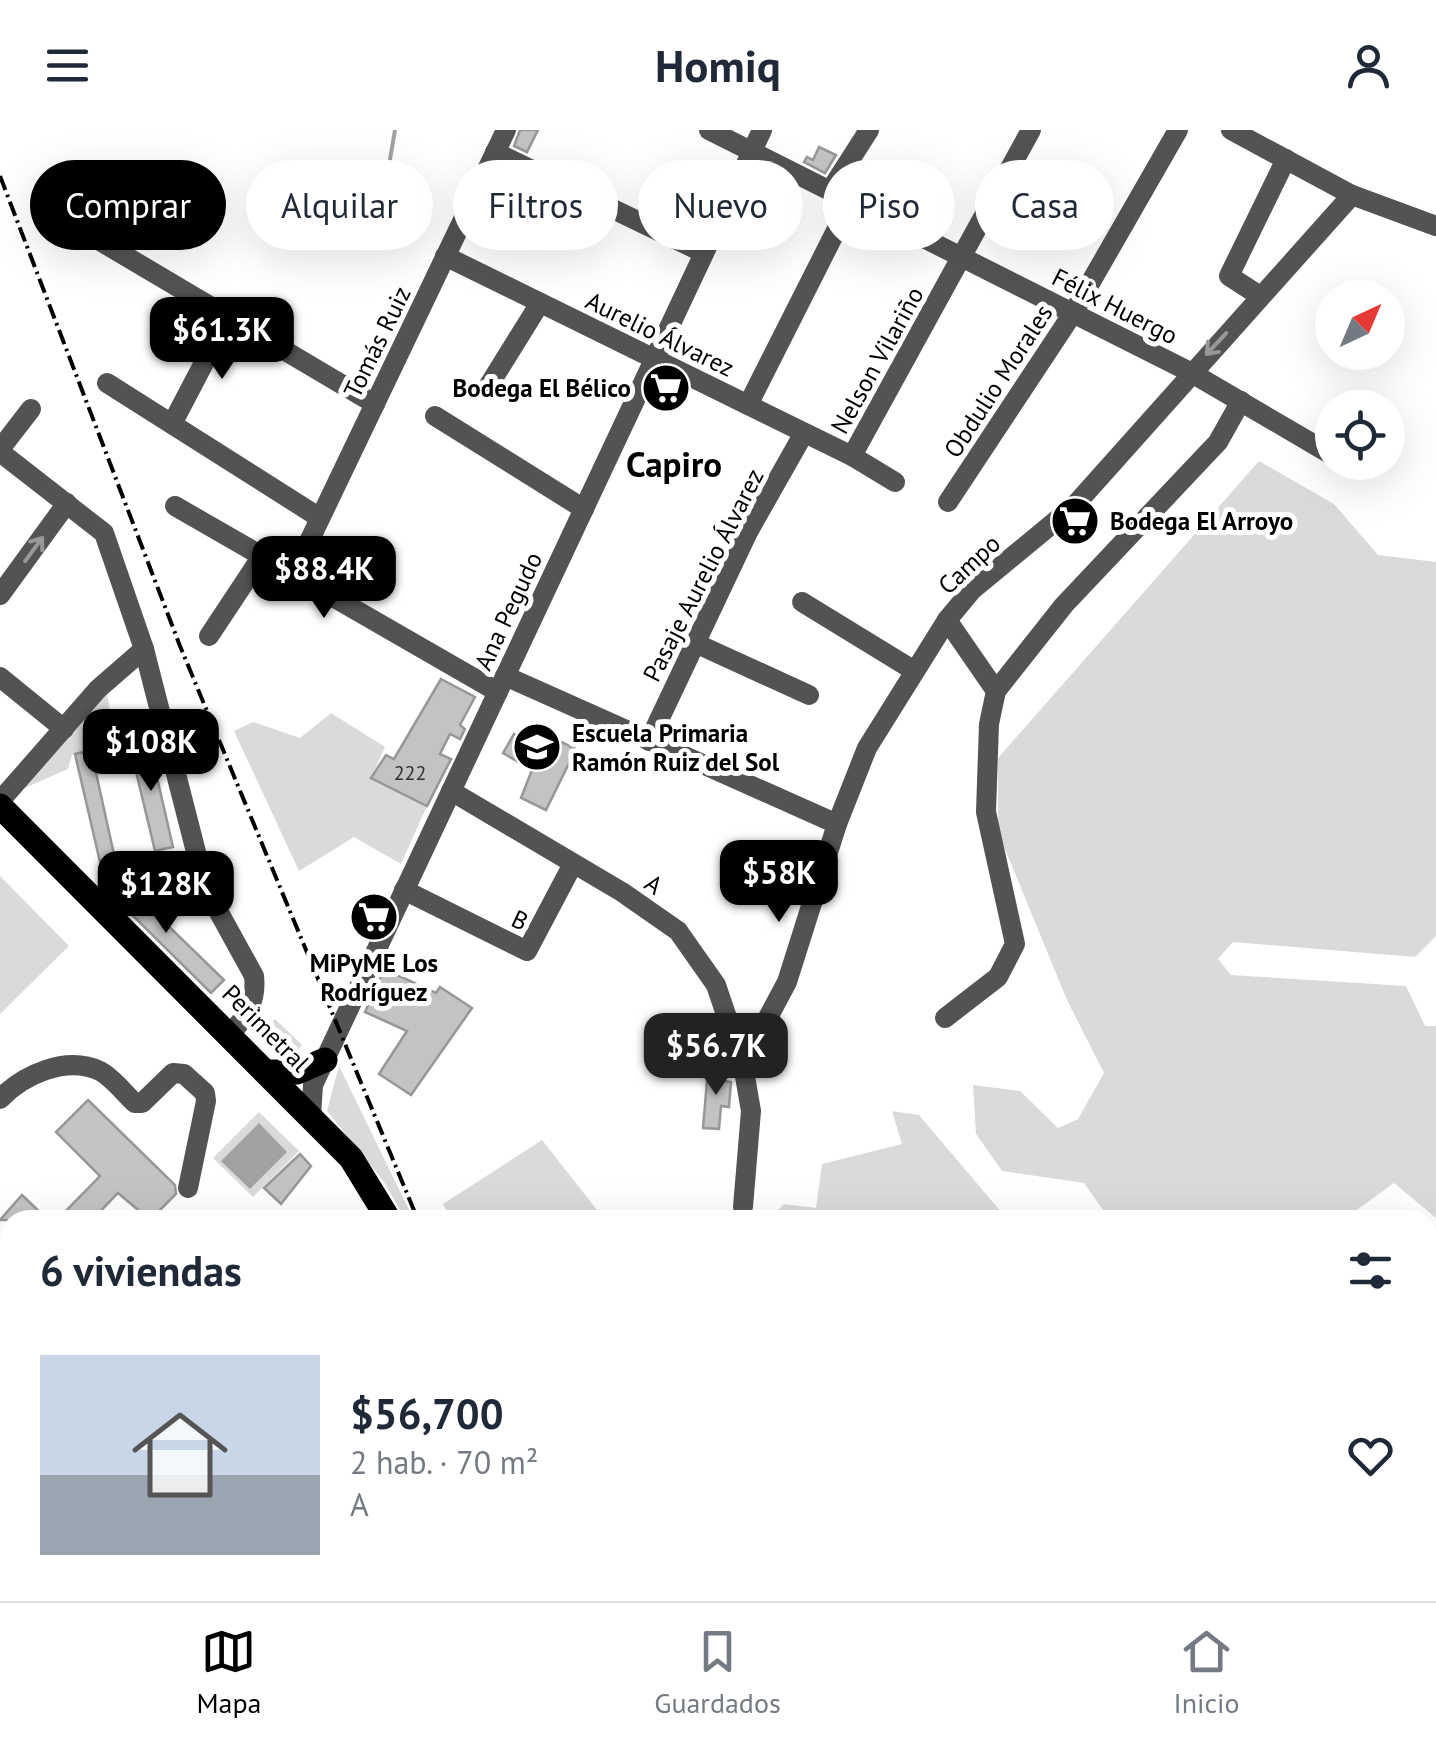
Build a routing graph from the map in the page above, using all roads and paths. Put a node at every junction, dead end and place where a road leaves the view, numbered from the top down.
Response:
1 (506, 130) edge
2 (709, 130) edge
3 (762, 130) edge
4 (868, 130) edge
5 (1032, 130) edge
6 (1178, 130) edge
7 (1231, 130) edge
8 (495, 152) junction
9 (752, 152) junction
10 (1286, 159) junction
11 (849, 160) edge
12 (823, 188) edge
13 (1352, 194) junction
14 (1436, 226) edge
15 (116, 250) edge
16 (826, 250) edge
17 (946, 250) edge
18 (704, 253) junction
19 (445, 256) junction
20 (962, 258) junction
21 (1260, 296) junction
22 (540, 303) junction
23 (1072, 313) junction
24 (228, 316) junction
25 (654, 359) junction
26 (1190, 372) junction
27 (107, 382) dead end
28 (489, 385) dead end
29 (1241, 402) junction
30 (375, 404) junction
31 (748, 405) junction
32 (31, 409) dead end
33 (435, 416) dead end
34 (172, 424) junction
35 (804, 433) junction
36 (1315, 445) edge
37 (0, 451) edge
38 (852, 456) junction
39 (895, 482) dead end
40 (948, 502) dead end
41 (67, 503) junction
42 (176, 506) dead end
43 (584, 509) junction
44 (320, 518) junction
45 (262, 556) junction
46 (293, 575) junction
47 (0, 595) edge
48 (802, 602) dead end
49 (946, 620) junction
50 (209, 636) dead end
51 (695, 644) junction
52 (144, 649) junction
53 (150, 670) junction
54 (912, 670) junction
55 (119, 671) junction
56 (0, 677) edge
57 (501, 684) junction
58 (996, 691) junction
59 (809, 695) dead end
60 (64, 728) junction
61 (649, 741) junction
62 (451, 791) junction
63 (0, 804) edge
64 (837, 824) junction
65 (0, 828) edge
66 (573, 864) junction
67 (404, 890) junction
68 (945, 1018) dead end
69 (230, 1034) junction
70 (738, 1043) junction
71 (325, 1060) junction
72 (265, 1082) junction
73 (0, 1099) edge
74 (305, 1099) junction
75 (320, 1149) junction
76 (188, 1188) dead end
77 (743, 1207) dead end
78 (363, 1210) edge
79 (383, 1210) edge

1 - 8 street, Tomás Ruiz
2 - 9 street, Félix Huergo
3 - 9 street, Ana Pegudo
4 - 11 street
5 - 20 street, Nelson Vilariño
6 - 23 street, Obdulio Morales
7 - 10 street
8 - 18 street
8 - 19 street, Tomás Ruiz
9 - 12 street, Félix Huergo
9 - 18 street, Ana Pegudo
10 - 13 street
10 - 21 street
13 - 14 street
13 - 21 street, Campo
15 - 24 street
16 - 31 street
17 - 20 street, Félix Huergo
18 - 25 street, Ana Pegudo
19 - 22 street, Aurelio Álvarez
19 - 30 street, Tomás Ruiz
20 - 23 street, Félix Huergo
20 - 38 street, Nelson Vilariño
21 -> 26 street, Campo
22 - 25 street, Aurelio Álvarez
22 - 28 street
23 - 26 street, Félix Huergo
23 - 40 street, Obdulio Morales
24 - 30 street
24 - 34 street
25 - 31 street, Aurelio Álvarez
25 - 43 street, Ana Pegudo
26 - 29 street, Félix Huergo
26 - 49 street, Campo
27 - 34 street
29 - 36 street, Félix Huergo
29 - 58 street
30 - 44 street, Tomás Ruiz
31 - 35 street, Aurelio Álvarez
32 - 37 street
33 - 43 street
34 - 44 street
35 - 38 street, Aurelio Álvarez
35 - 51 street, Pasaje Aurelio Álvarez
37 - 41 street
38 - 39 street, Aurelio Álvarez
47 -> 41 street
41 - 52 street
42 - 45 street
43 - 57 street, Ana Pegudo
44 - 46 street, Tomás Ruiz
45 - 46 street
45 - 50 street
46 - 57 street
48 - 54 street
49 - 54 street, Campo
49 - 58 street
51 - 59 street
51 - 61 street, Pasaje Aurelio Álvarez
52 - 53 street
52 - 55 street
53 - 55 street
53 - 69 street
54 - 64 street, Campo
55 - 60 street
56 - 60 street
57 - 61 street
57 - 62 street, Ana Pegudo
58 - 68 street
60 - 63 street
61 - 64 street
62 - 66 street, A
62 - 67 street, Ana Pegudo
63 - 69 main road, Perimetral
64 - 70 street, Campo
65 - 72 main road, Perimetral
66 - 67 street, B
66 - 70 street, A
67 - 71 street, Ana Pegudo
69 - 72 main road, Perimetral
70 - 77 street, A
71 - 72 main road
71 - 74 street, Ana Pegudo
72 - 74 main road, Perimetral
72 - 75 main road, Perimetral
73 - 76 street
74 - 75 main road
74 - 79 main road, Perimetral
75 - 78 main road, Perimetral

